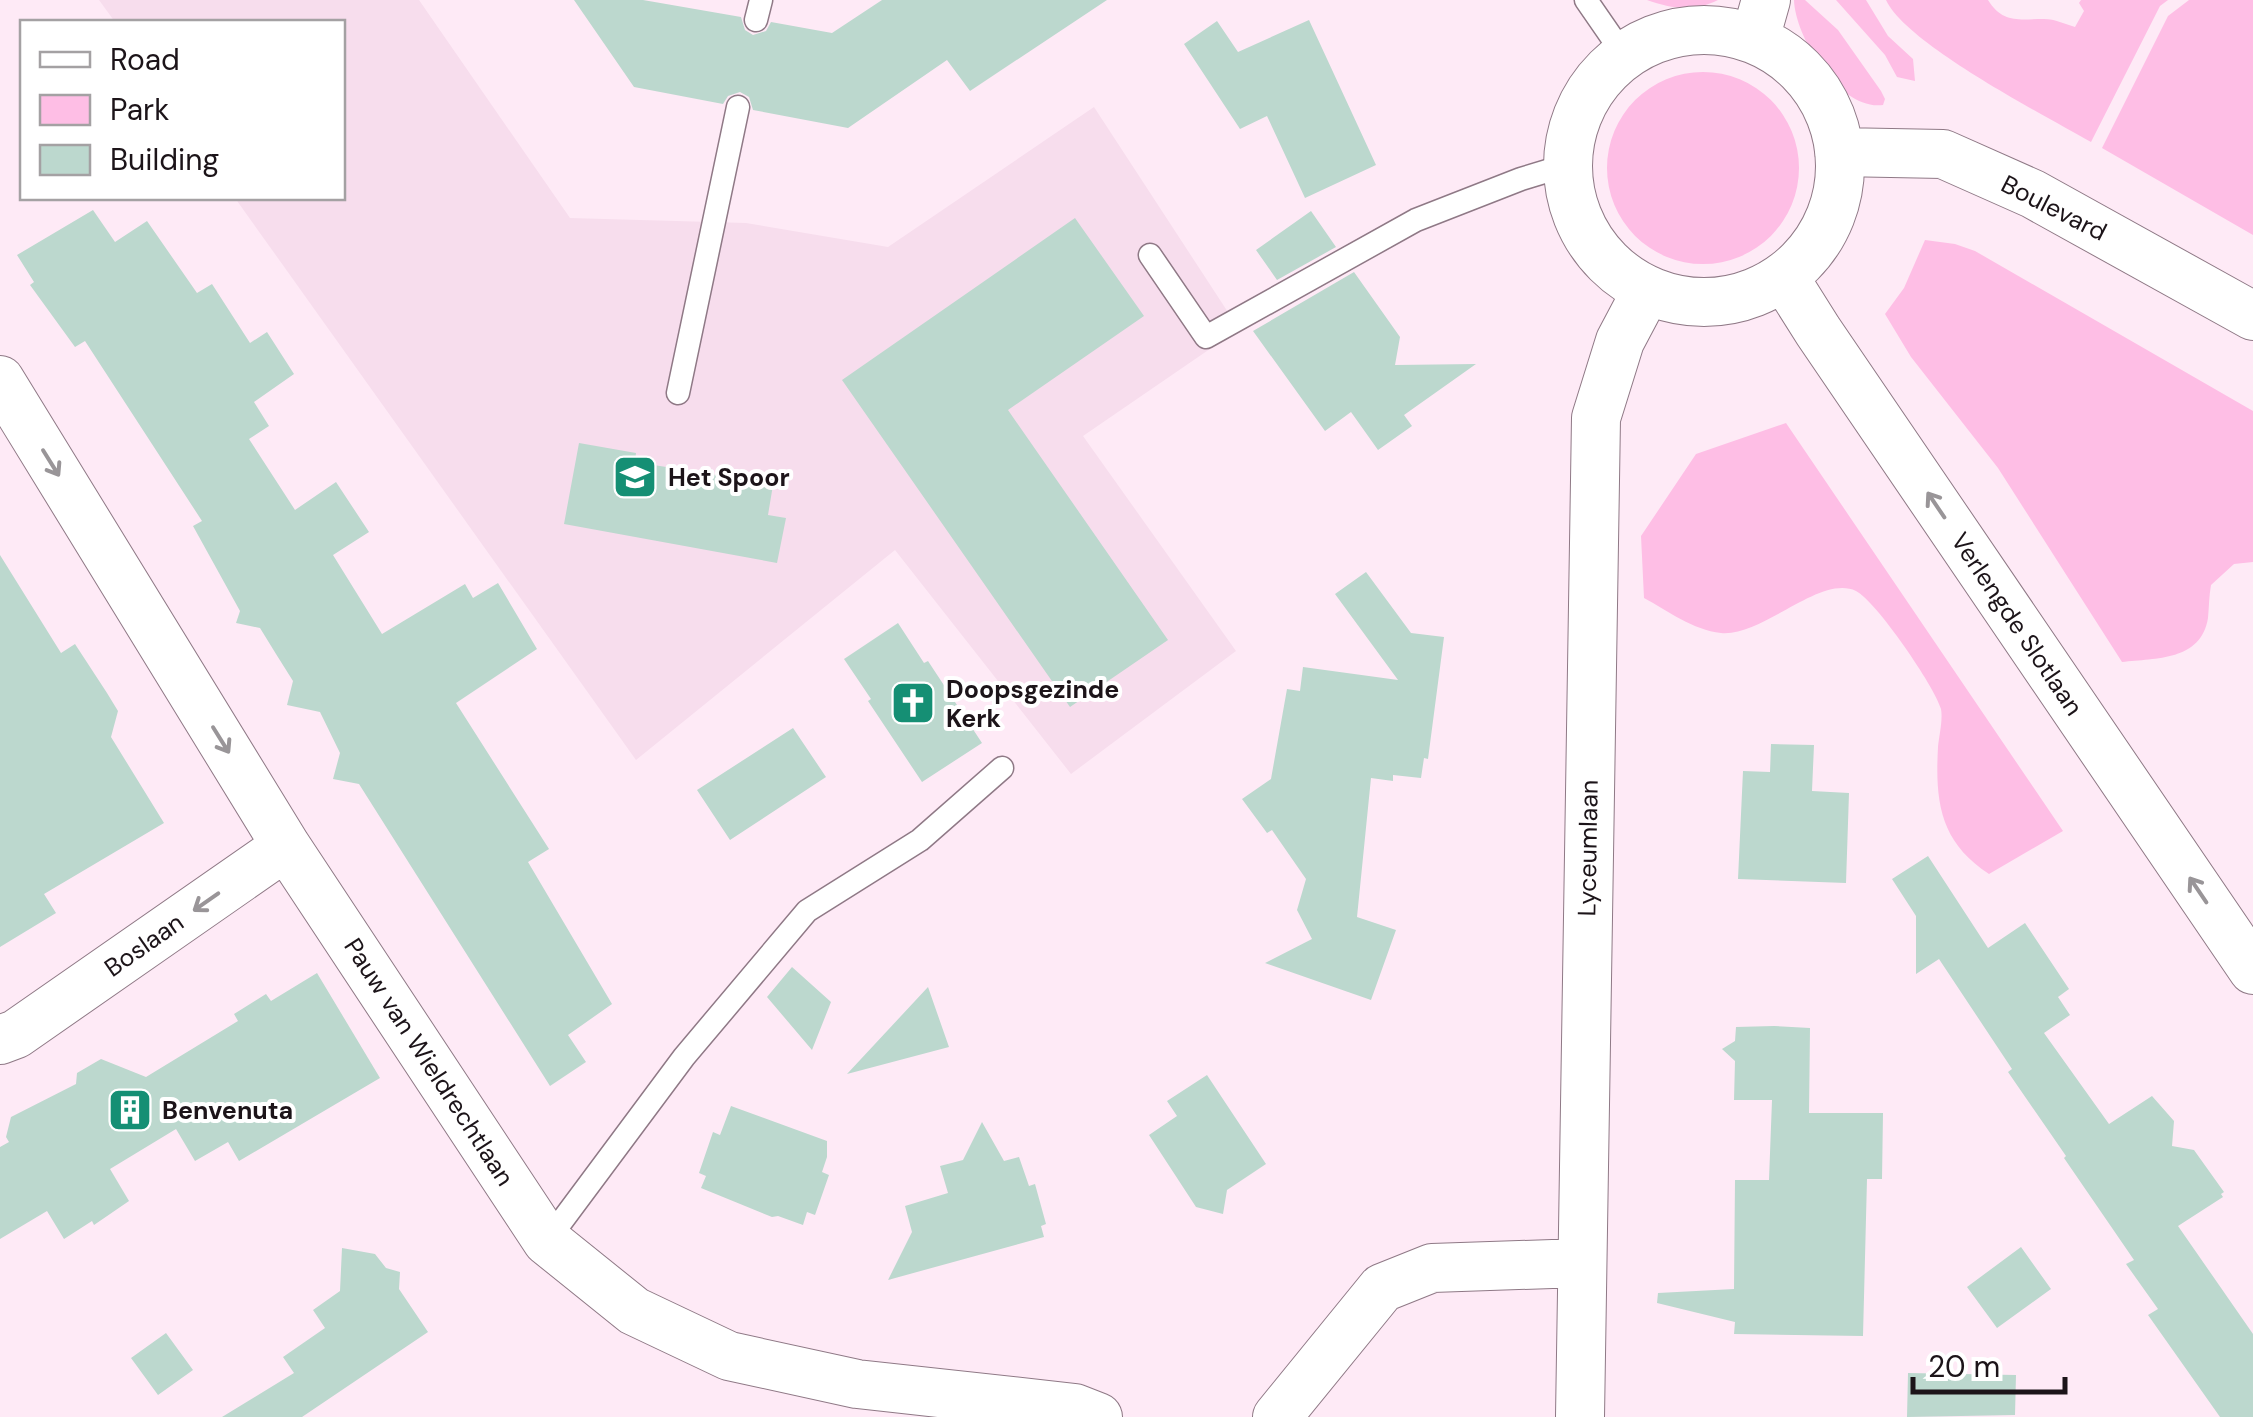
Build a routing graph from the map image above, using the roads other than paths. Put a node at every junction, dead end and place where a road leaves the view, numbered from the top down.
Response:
1 (1586, 0) edge
2 (1761, 20) edge
3 (1624, 55) junction
4 (738, 107) dead end
5 (1840, 152) junction
6 (1567, 165) junction
7 (1150, 255) dead end
8 (1784, 276) junction
9 (1647, 290) junction
10 (2253, 316) edge
11 (0, 380) edge
12 (678, 394) dead end
13 (1002, 768) dead end
14 (286, 846) junction
15 (2253, 970) edge
16 (0, 1040) edge
17 (547, 1241) junction
18 (1581, 1263) junction
19 (1098, 1417) edge
20 (1278, 1417) edge
21 (1580, 1417) edge

1 - 3 lane
2 - 3 street
2 - 5 street
3 - 6 street
4 - 12 lane
5 - 8 street
5 - 10 street, Boulevard
6 - 7 lane
6 - 9 street
8 - 9 street
15 -> 8 street, Verlengde Slotlaan
9 - 18 street, Lyceumlaan
11 -> 14 street, Pauw van Wieldrechtlaan
13 - 17 lane
14 -> 16 street, Boslaan
14 - 17 street, Pauw van Wieldrechtlaan
17 - 19 street, Pauw van Wieldrechtlaan
18 - 20 street
18 - 21 street, Lyceumlaan

